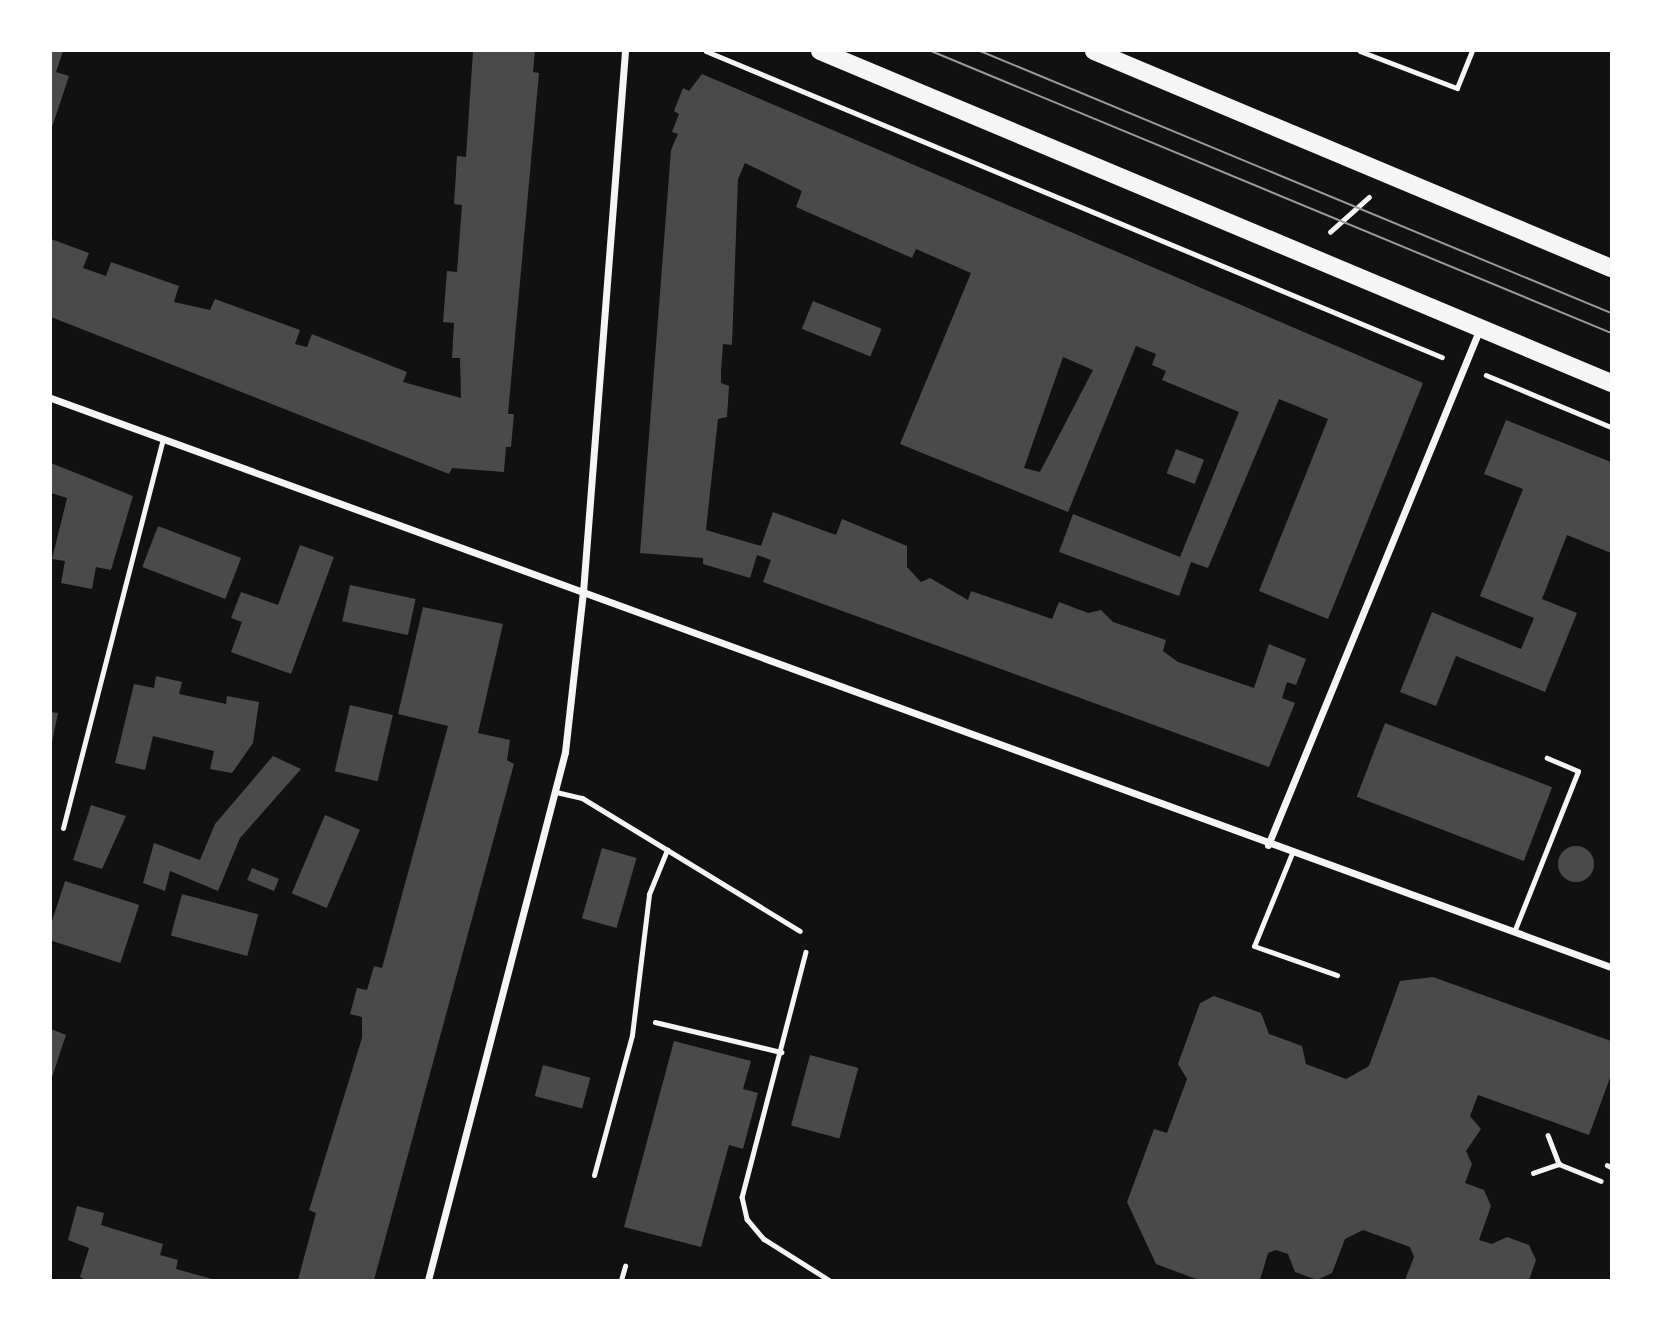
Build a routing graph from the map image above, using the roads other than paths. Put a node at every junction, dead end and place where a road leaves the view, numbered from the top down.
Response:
1 (625, 51) edge
2 (820, 51) edge
3 (1094, 51) edge
4 (1611, 268) edge
5 (1480, 328) junction
6 (1611, 383) edge
7 (51, 398) edge
8 (163, 439) junction
9 (583, 592) junction
10 (1547, 758) dead end
11 (556, 792) junction
12 (63, 828) dead end
13 (1268, 845) junction
14 (667, 850) junction
15 (1292, 853) junction
16 (800, 932) road end
17 (1514, 932) junction
18 (1611, 967) edge
19 (1337, 975) dead end
20 (594, 1175) dead end
21 (625, 1266) dead end
22 (428, 1280) edge
23 (621, 1280) edge

1 - 9 street
2 - 5 main road
3 - 4 main road
5 - 6 main road
5 - 13 street
7 - 8 street
8 - 9 street
8 - 12 lane
9 - 11 street
9 - 13 street
10 - 17 lane
11 - 14 lane
11 - 22 street
13 - 15 street
14 - 16 lane
14 - 20 lane
15 - 17 street
15 - 19 lane
17 - 18 street
21 - 23 lane

